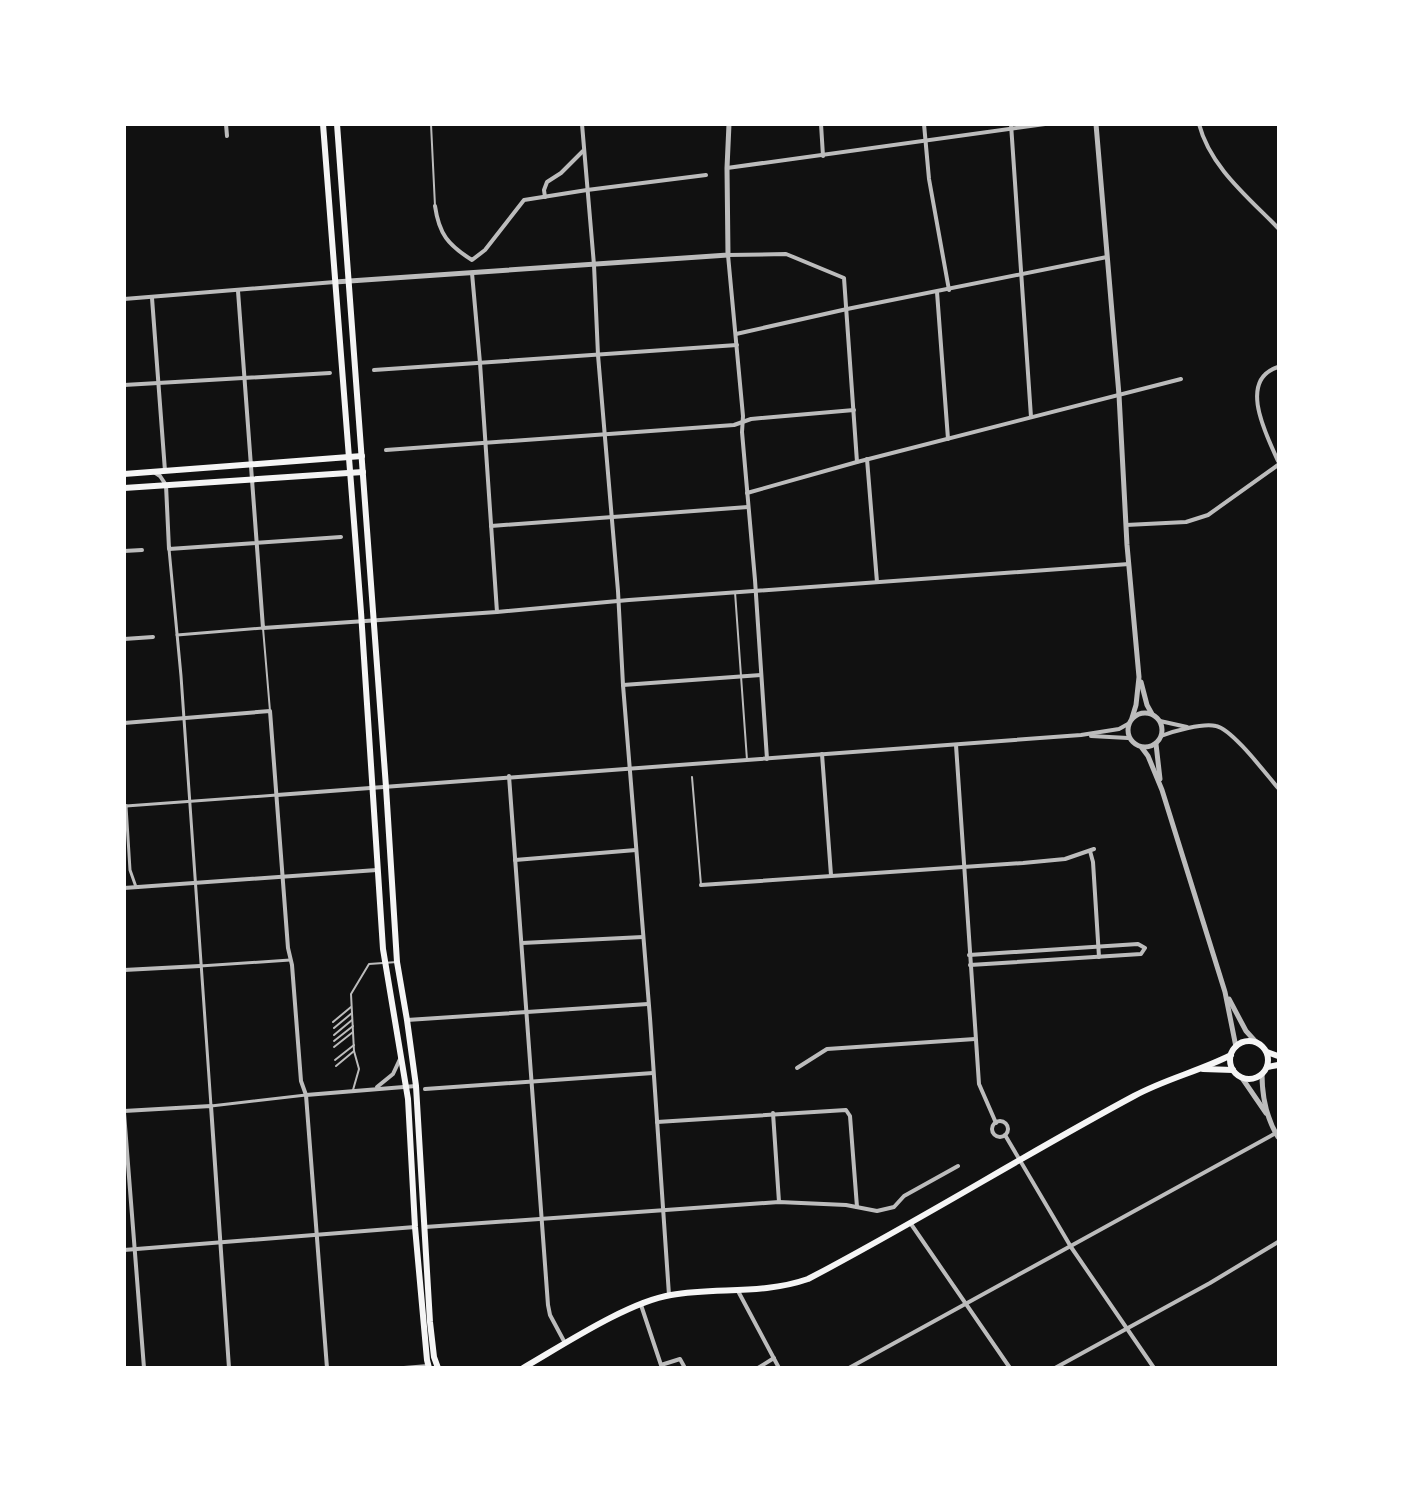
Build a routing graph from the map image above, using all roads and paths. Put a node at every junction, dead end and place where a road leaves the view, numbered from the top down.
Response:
1 (226, 124) edge
2 (323, 124) edge
3 (338, 124) edge
4 (431, 124) edge
5 (582, 124) edge
6 (729, 124) edge
7 (820, 124) edge
8 (924, 124) edge
9 (1045, 124) edge
10 (1096, 124) edge
11 (1198, 124) edge
12 (1011, 127) edge
13 (227, 136) dead end
14 (926, 141) junction
15 (583, 151) junction
16 (823, 156) junction
17 (727, 168) junction
18 (706, 175) dead end
19 (587, 190) junction
20 (545, 196) junction
21 (435, 206) joint
22 (1278, 228) edge
23 (728, 255) junction
24 (1107, 257) junction
25 (594, 265) junction
26 (472, 273) junction
27 (1021, 276) junction
28 (348, 281) junction
29 (335, 282) junction
30 (949, 290) junction
31 (238, 291) junction
32 (937, 292) junction
33 (152, 298) junction
34 (124, 299) edge
35 (847, 309) junction
36 (736, 334) junction
37 (737, 345) junction
38 (598, 355) junction
39 (480, 363) junction
40 (1278, 367) edge
41 (374, 370) dead end
42 (330, 373) dead end
43 (245, 379) junction
44 (1181, 379) dead end
45 (158, 382) junction
46 (124, 385) edge
47 (1119, 395) junction
48 (854, 410) junction
49 (1031, 417) junction
50 (742, 423) junction
51 (605, 435) junction
52 (948, 439) junction
53 (486, 442) junction
54 (387, 450) dead end
55 (362, 456) junction
56 (348, 457) junction
57 (867, 459) junction
58 (857, 462) junction
59 (1278, 463) edge
60 (252, 465) junction
61 (165, 471) junction
62 (154, 472) junction
63 (363, 472) junction
64 (349, 473) junction
65 (124, 474) edge
66 (253, 479) junction
67 (166, 485) junction
68 (124, 488) edge
69 (747, 494) junction
70 (748, 507) junction
71 (613, 517) junction
72 (1126, 525) junction
73 (491, 526) junction
74 (341, 537) dead end
75 (258, 543) junction
76 (169, 549) junction
77 (142, 550) dead end
78 (124, 551) edge
79 (1129, 564) junction
80 (877, 582) junction
81 (756, 591) junction
82 (735, 592) junction
83 (619, 601) junction
84 (497, 612) junction
85 (373, 620) junction
86 (362, 621) junction
87 (263, 628) junction
88 (177, 635) junction
89 (153, 637) dead end
90 (124, 639) edge
91 (761, 675) junction
92 (741, 677) junction
93 (1139, 677) junction
94 (623, 685) junction
95 (270, 711) junction
96 (1152, 714) junction
97 (183, 718) junction
98 (1132, 718) junction
99 (1160, 721) junction
100 (124, 723) edge
101 (1128, 724) junction
102 (1191, 728) junction
103 (1081, 735) junction
104 (1161, 736) junction
105 (1128, 738) junction
106 (1156, 744) junction
107 (956, 745) junction
108 (1142, 748) junction
109 (822, 754) junction
110 (767, 759) junction
111 (747, 760) junction
112 (631, 769) junction
113 (509, 776) junction
114 (692, 777) dead end
115 (387, 787) junction
116 (373, 788) junction
117 (1278, 788) edge
118 (1162, 790) junction
119 (277, 795) junction
120 (190, 802) junction
121 (125, 806) edge
122 (636, 850) junction
123 (515, 860) junction
124 (964, 867) junction
125 (377, 870) junction
126 (831, 875) junction
127 (284, 876) junction
128 (195, 883) junction
129 (701, 885) joint
130 (136, 887) junction
131 (124, 888) edge
132 (643, 937) junction
133 (522, 943) junction
134 (1099, 947) junction
135 (1012, 952) junction
136 (969, 955) junction
137 (1099, 957) junction
138 (290, 960) junction
139 (385, 962) junction
140 (397, 962) junction
141 (1012, 963) junction
142 (970, 965) junction
143 (200, 966) junction
144 (124, 970) edge
145 (1225, 992) junction
146 (648, 1004) junction
147 (351, 1007) junction
148 (527, 1011) junction
149 (352, 1013) junction
150 (352, 1020) junction
151 (407, 1020) junction
152 (333, 1022) dead end
153 (353, 1026) junction
154 (334, 1028) dead end
155 (353, 1032) junction
156 (334, 1035) dead end
157 (975, 1039) junction
158 (334, 1041) dead end
159 (1256, 1042) junction
160 (354, 1045) junction
161 (334, 1047) dead end
162 (1236, 1047) junction
163 (354, 1052) junction
164 (1267, 1052) junction
165 (1231, 1055) junction
166 (402, 1056) junction
167 (1278, 1056) edge
168 (335, 1060) dead end
169 (1278, 1065) edge
170 (336, 1066) dead end
171 (1267, 1067) junction
172 (797, 1068) dead end
173 (1200, 1070) junction
174 (1233, 1070) junction
175 (653, 1073) junction
176 (1262, 1074) junction
177 (1242, 1078) junction
178 (531, 1081) junction
179 (416, 1086) junction
180 (405, 1087) junction
181 (376, 1088) junction
182 (425, 1089) dead end
183 (353, 1090) junction
184 (306, 1095) junction
185 (211, 1106) junction
186 (124, 1112) edge
187 (773, 1113) junction
188 (1269, 1117) junction
189 (657, 1122) junction
190 (996, 1123) junction
191 (1005, 1135) junction
192 (1277, 1135) edge
193 (1020, 1160) junction
194 (958, 1166) dead end
195 (779, 1202) junction
196 (857, 1206) junction
197 (663, 1209) junction
198 (541, 1218) junction
199 (911, 1224) junction
200 (415, 1227) junction
201 (423, 1227) junction
202 (316, 1234) junction
203 (221, 1242) junction
204 (1278, 1242) edge
205 (1071, 1247) junction
206 (124, 1250) edge
207 (136, 1250) junction
208 (738, 1292) junction
209 (669, 1295) junction
210 (966, 1303) junction
211 (641, 1305) junction
212 (1127, 1328) junction
213 (565, 1344) junction
214 (774, 1358) junction
215 (429, 1367) edge
216 (144, 1368) edge
217 (229, 1368) edge
218 (327, 1368) edge
219 (404, 1368) edge
220 (438, 1368) edge
221 (523, 1368) edge
222 (685, 1368) edge
223 (758, 1368) edge
224 (780, 1368) edge
225 (849, 1368) edge
226 (1010, 1368) edge
227 (1055, 1368) edge
228 (1154, 1368) edge

1 - 13 street
2 - 29 main road
3 - 28 main road
4 - 21 lane
5 - 15 street
6 - 17 street
7 - 16 street
8 - 14 street
9 - 12 street
10 - 24 street
11 - 22 street
12 - 14 street
12 - 27 street
14 - 16 street
14 - 30 street
15 - 19 street
15 - 20 street
16 - 17 street
17 - 23 street
18 - 19 street
19 - 20 street
19 - 25 street
20 - 21 street
23 - 25 street
23 - 35 street
23 - 36 street
24 - 27 street
24 - 47 street
25 - 26 street
25 - 38 street
26 - 28 street
26 - 39 street
27 - 30 street
27 - 49 street
28 - 29 street
28 - 55 main road
29 - 31 street
29 - 56 main road
30 - 32 street
31 - 33 street
31 - 43 street
32 - 35 street
32 - 52 street
33 - 34 street
33 - 45 street
35 - 36 street
35 - 48 street
36 - 37 street
37 - 38 street
37 - 50 street
38 - 39 street
38 - 51 street
39 - 41 street
39 - 53 street
40 - 59 street
42 - 43 street
43 - 45 street
43 - 60 street
44 - 47 street
45 - 46 street
45 - 61 street
47 - 49 street
47 - 72 street
48 - 50 street
48 - 58 street
49 - 52 street
50 - 51 street
50 - 69 street
51 - 53 street
51 - 71 street
52 - 57 street
53 - 54 street
53 - 73 street
55 - 56 main road
55 - 63 main road
56 - 60 main road
56 - 64 main road
57 - 58 street
57 - 80 street
58 - 69 street
59 - 72 street
60 - 61 main road
60 - 66 street
61 - 62 main road
62 - 65 main road
62 - 67 street
63 - 64 main road
63 - 85 main road
64 - 66 main road
64 - 86 main road
66 - 67 main road
66 - 75 street
67 - 68 main road
67 - 76 street
69 - 70 street
70 - 71 street
70 - 81 street
71 - 73 street
71 - 83 street
72 - 79 street
73 - 84 street
74 - 75 street
75 - 76 street
75 - 87 street
76 - 88 street
77 - 78 street
79 - 80 street
79 - 93 street
80 - 81 street
81 - 82 street
81 - 91 street
82 - 83 street
82 - 92 lane
83 - 84 street
83 - 94 street
84 - 85 street
85 - 86 street
85 - 115 main road
86 - 87 street
86 - 116 main road
87 - 88 street
87 - 95 lane
88 - 97 street
89 - 90 street
91 - 92 street
91 - 110 street
92 - 94 street
92 - 111 lane
93 - 96 street
93 - 98 street
94 - 112 street
95 - 97 street
95 - 119 street
96 - 98 street
96 - 99 street
97 - 100 street
97 - 120 street
98 - 101 street
99 - 102 street
99 - 104 street
101 - 103 street
101 - 105 street
102 - 104 street
102 - 117 street
103 - 105 street
103 - 107 street
104 - 106 street
105 - 108 street
106 - 108 street
106 - 118 street
107 - 109 street
107 - 124 street
108 - 118 street
109 - 110 street
109 - 126 street
110 - 111 street
111 - 112 street
112 - 113 street
112 - 122 street
113 - 115 street
113 - 123 street
114 - 129 lane
115 - 116 street
115 - 140 main road
116 - 119 street
116 - 125 main road
118 - 145 street
119 - 120 street
119 - 127 street
120 - 121 street
120 - 128 street
121 - 130 street
122 - 123 street
122 - 132 street
123 - 133 street
124 - 126 street
124 - 134 street
124 - 136 street
125 - 127 street
125 - 139 main road
126 - 129 street
127 - 128 street
127 - 138 street
128 - 130 street
128 - 143 street
130 - 131 street
132 - 133 street
132 - 146 street
133 - 148 street
134 - 135 street
134 - 137 street
134 - 137 street
135 - 136 street
135 - 141 street
136 - 142 street
137 - 141 street
138 - 143 street
138 - 184 street
139 - 140 lane
139 - 147 lane
139 - 166 main road
140 - 151 main road
141 - 142 street
142 - 157 street
143 - 144 street
143 - 185 street
145 - 159 street
145 - 162 street
146 - 148 street
146 - 175 street
147 - 149 lane
147 - 152 lane
148 - 151 street
148 - 178 street
149 - 150 lane
149 - 154 lane
150 - 153 lane
150 - 156 lane
151 - 179 main road
153 - 155 lane
153 - 158 lane
155 - 160 lane
155 - 161 lane
157 - 172 street
157 - 190 street
159 - 162 main road
159 - 164 main road
160 - 163 lane
160 - 168 lane
162 - 165 main road
163 - 170 lane
163 - 183 lane
164 - 167 main road
164 - 171 main road
165 - 173 main road
165 - 174 main road
166 - 180 main road
166 - 181 street
169 - 171 main road
171 - 176 main road
173 - 174 main road
173 - 193 main road
174 - 177 main road
175 - 178 street
175 - 189 street
176 - 177 main road
176 - 188 street
177 - 188 street
178 - 182 street
178 - 198 street
179 - 180 street
179 - 201 main road
180 - 181 street
180 - 200 main road
181 - 183 street
183 - 184 street
184 - 185 street
184 - 202 street
185 - 186 street
185 - 203 street
186 - 207 street
187 - 189 street
187 - 195 street
187 - 196 street
188 - 192 street
189 - 197 street
190 - 191 street
190 - 191 street
191 - 193 street
192 - 205 street
193 - 199 main road
193 - 205 street
194 - 196 street
195 - 196 street
195 - 197 street
197 - 198 street
197 - 209 street
198 - 201 street
198 - 213 street
199 - 208 main road
199 - 210 street
200 - 202 street
200 - 215 main road
201 - 220 main road
202 - 203 street
202 - 218 street
203 - 207 street
203 - 217 street
204 - 212 street
205 - 210 street
205 - 212 street
206 - 207 street
207 - 216 street
208 - 209 main road
208 - 214 street
209 - 211 main road
210 - 225 street
210 - 226 street
211 - 213 main road
211 - 222 street
212 - 227 street
212 - 228 street
213 - 221 main road
214 - 223 street
214 - 224 street
215 - 219 street

